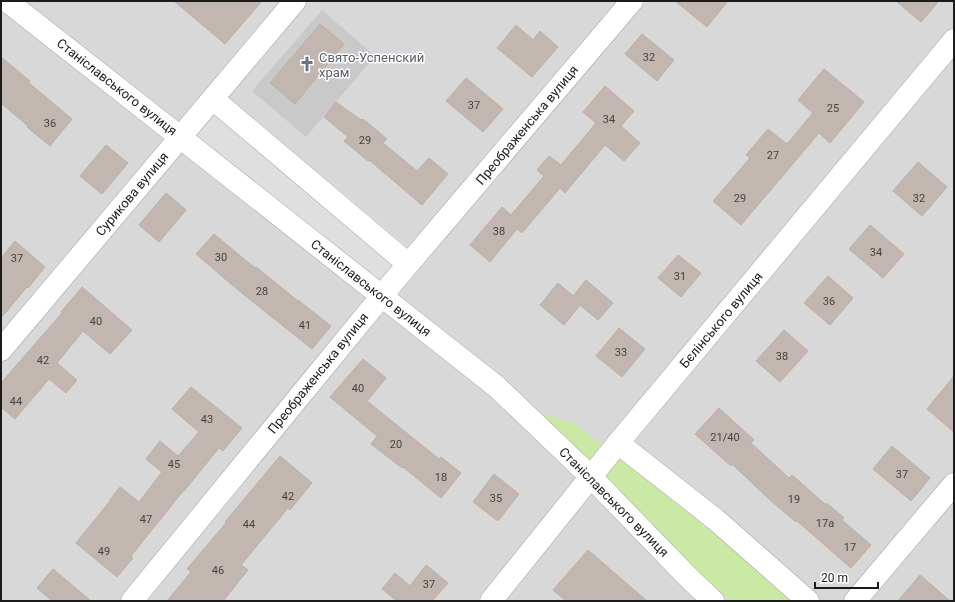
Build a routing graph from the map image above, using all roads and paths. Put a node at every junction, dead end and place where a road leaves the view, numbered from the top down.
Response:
1 (7, 1) edge
2 (295, 1) edge
3 (632, 1) edge
4 (954, 40) edge
5 (213, 99) junction
6 (180, 137) junction
7 (408, 264) junction
8 (381, 297) junction
9 (1, 350) edge
10 (618, 443) junction
11 (591, 477) junction
12 (954, 484) edge
13 (132, 601) edge
14 (491, 601) edge
15 (713, 601) edge
16 (808, 601) edge
17 (855, 601) edge

1 - 6 street, Станіславського вулиця
2 - 5 street, Сурикова вулиця
3 - 7 street, Преображенська вулиця
4 - 10 street, Бєлінського вулиця
5 - 6 street, Сурикова вулиця
5 - 7 street
6 - 8 street, Станіславського вулиця
6 - 9 street, Сурикова вулиця
7 - 8 street, Преображенська вулиця
8 - 11 street, Станіславського вулиця
8 - 13 street, Преображенська вулиця
10 - 11 street, Бєлінського вулиця
10 - 16 street
11 - 14 street, Бєлінського вулиця
11 - 15 street, Станіславського вулиця
12 - 17 street

